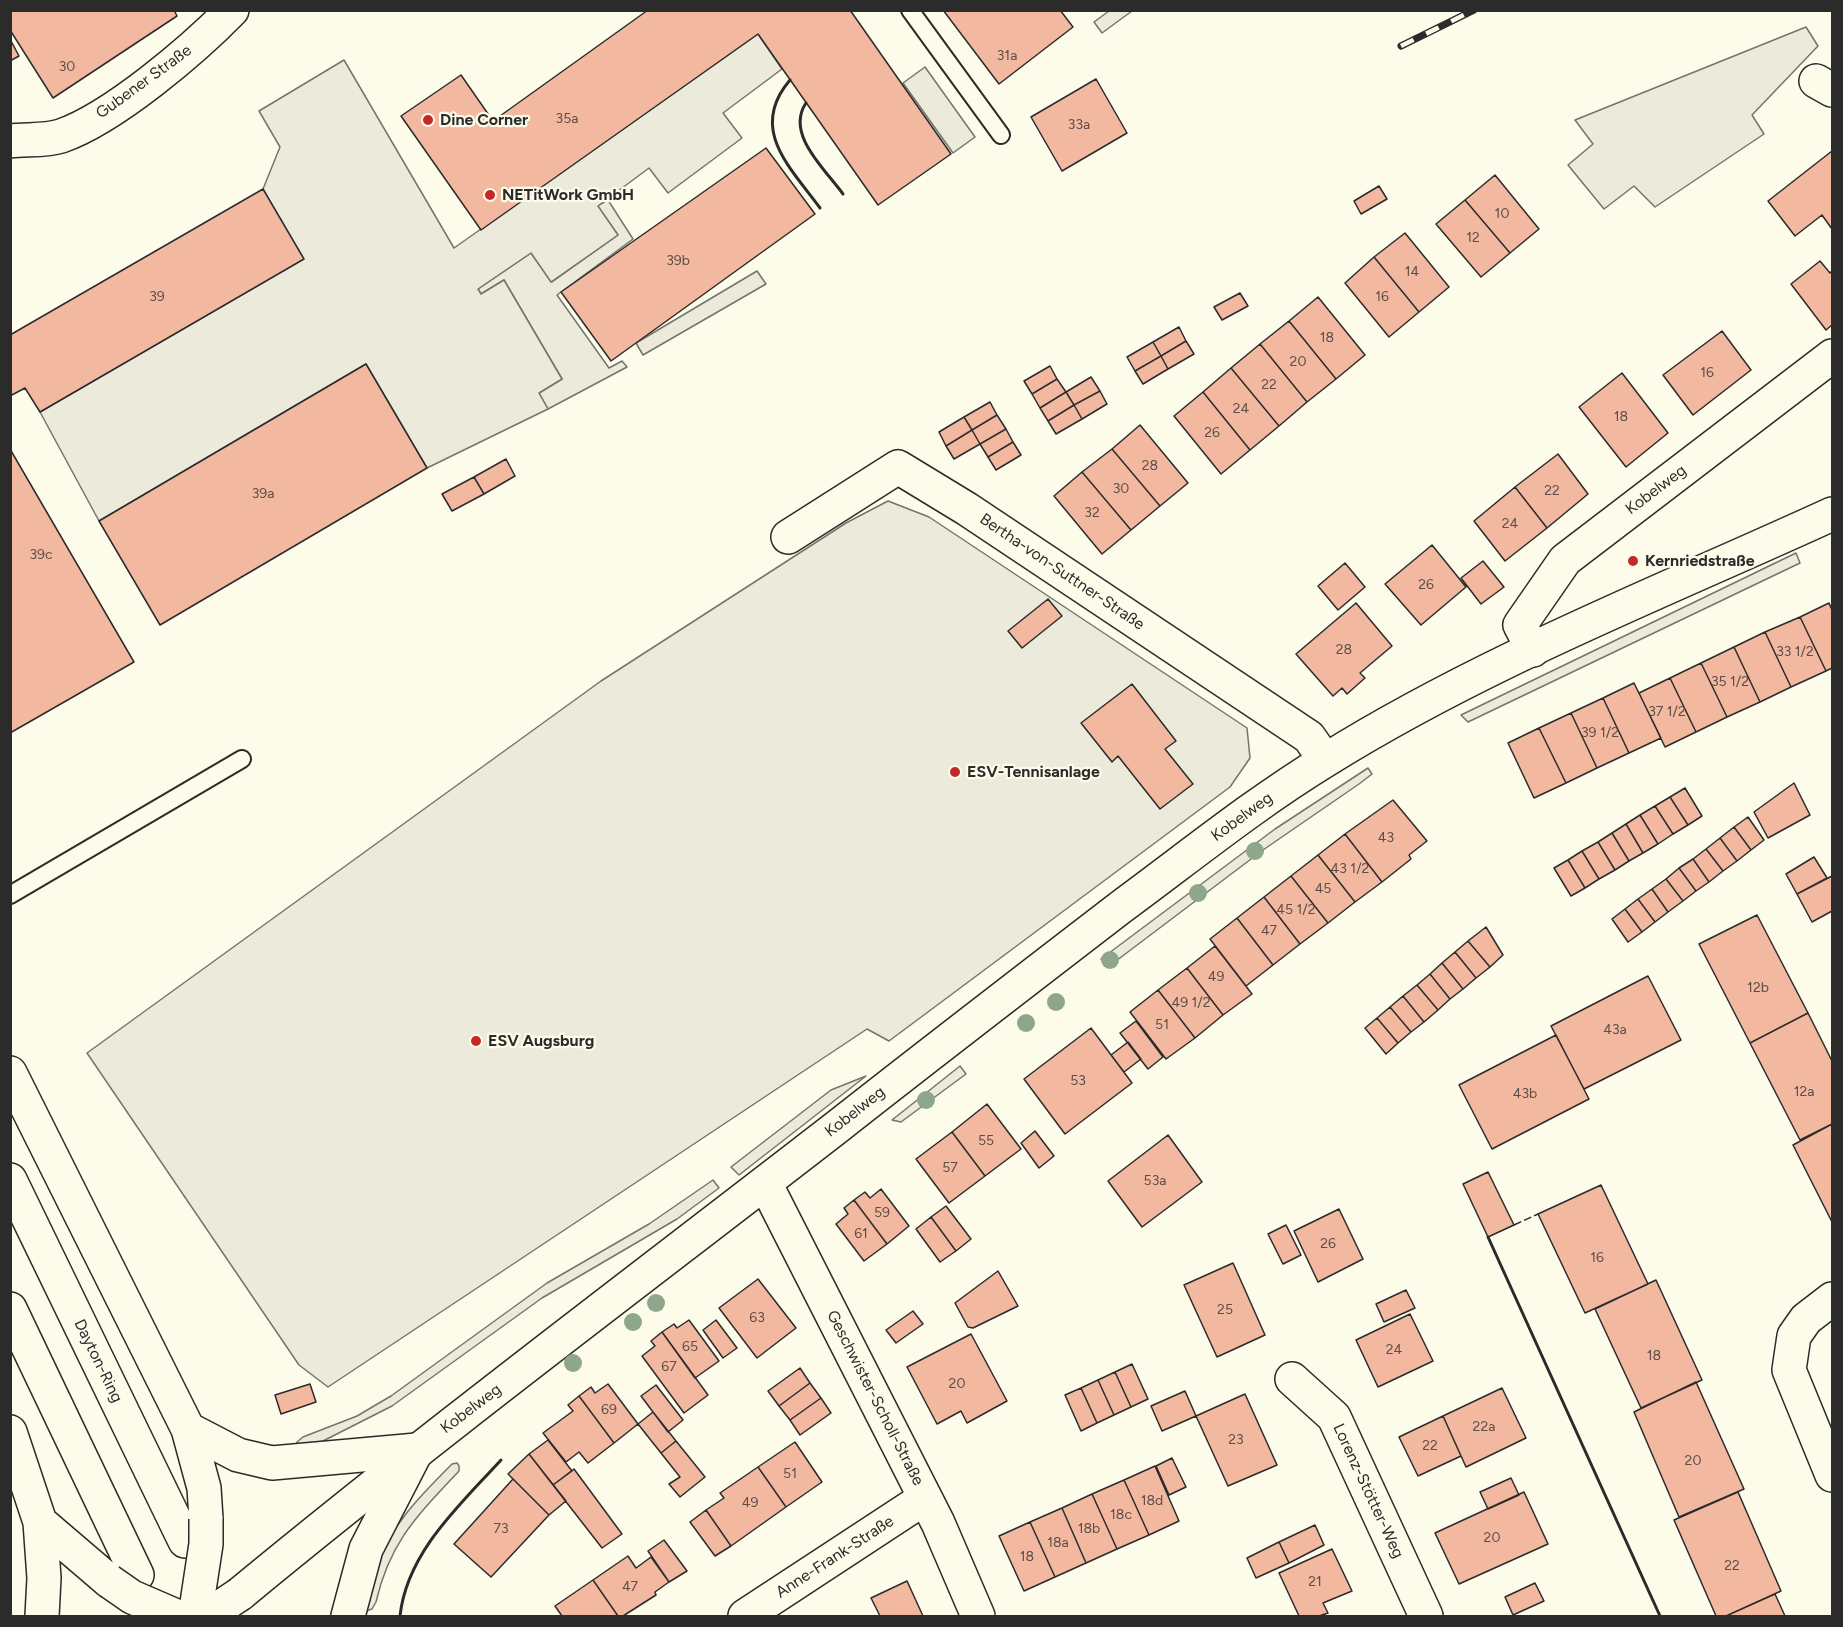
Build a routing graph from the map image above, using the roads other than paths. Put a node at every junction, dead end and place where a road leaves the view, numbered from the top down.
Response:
1 (232, 10) edge
2 (910, 10) edge
3 (1000, 135) dead end
4 (10, 141) edge
5 (1833, 356) edge
6 (1833, 514) edge
7 (788, 537) dead end
8 (1533, 650) junction
9 (242, 759) dead end
10 (1324, 760) junction
11 (12, 894) edge
12 (10, 1073) edge
13 (10, 1180) edge
14 (765, 1182) junction
15 (1833, 1299) edge
16 (10, 1309) edge
17 (1292, 1379) dead end
18 (188, 1429) junction
19 (10, 1432) edge
20 (417, 1450) junction
21 (1833, 1475) edge
22 (925, 1498) junction
23 (40, 1522) junction
24 (195, 1530) junction
25 (123, 1578) junction
26 (42, 1617) edge
27 (176, 1617) edge
28 (195, 1617) edge
29 (207, 1617) edge
30 (348, 1617) edge
31 (745, 1617) edge
32 (978, 1617) edge
33 (1426, 1617) edge

1 - 4 main road, Gubener Straße
2 - 3 lane
5 - 8 main road, Kobelweg
6 - 8 main road, Kobelweg
7 - 10 main road, Bertha-von-Suttner-Straße
8 - 10 main road, Kobelweg
9 - 11 lane
10 - 14 main road, Kobelweg
12 - 18 main road
13 - 24 main road, Dayton-Ring
14 - 20 main road, Kobelweg
14 - 22 main road, Geschwister-Scholl-Straße
15 - 21 main road
16 - 25 main road
17 - 33 main road, Lorenz-Stötter-Weg
18 - 20 main road
18 - 24 main road
19 - 23 main road
20 - 29 main road, Kobelweg, bridge
20 - 30 main road
22 - 31 main road, Anne-Frank-Straße
22 - 32 main road, Geschwister-Scholl-Straße
23 - 25 main road
23 - 26 main road
24 - 28 main road, bridge
25 - 27 main road, bridge

